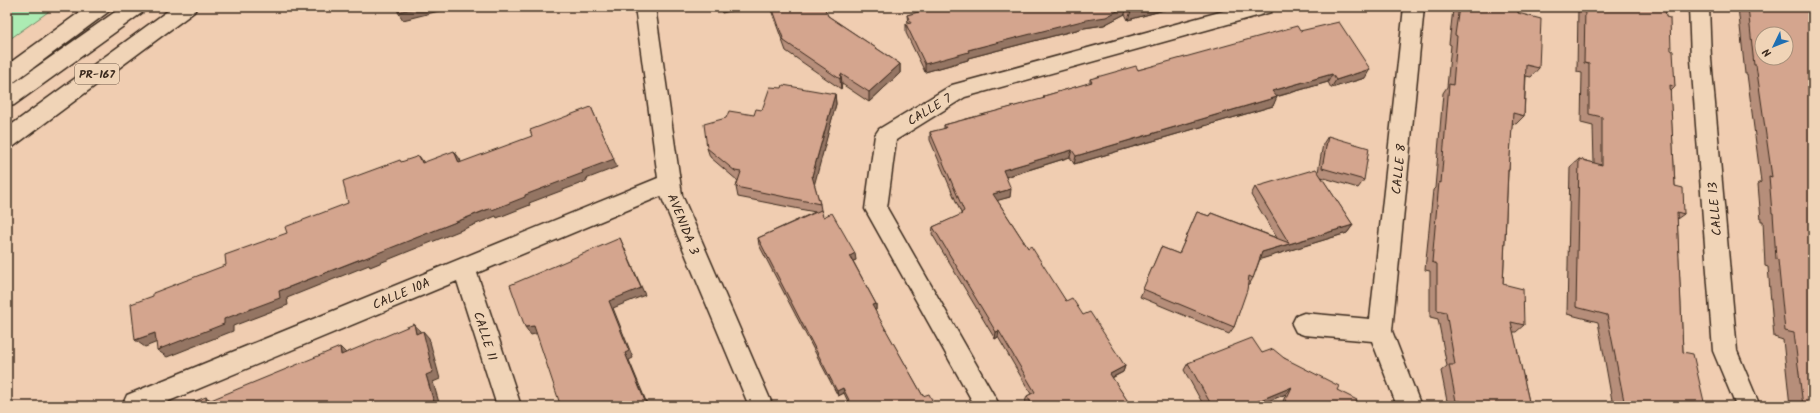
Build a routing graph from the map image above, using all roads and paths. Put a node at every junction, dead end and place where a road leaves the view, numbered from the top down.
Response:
1 (101, 7) edge
2 (136, 7) edge
3 (187, 7) edge
4 (645, 7) edge
5 (1264, 7) edge
6 (1414, 7) edge
7 (1699, 7) edge
8 (7, 76) edge
9 (7, 99) edge
10 (7, 140) edge
11 (669, 183) junction
12 (464, 267) junction
13 (1304, 324) dead end
14 (1380, 331) junction
15 (134, 406) edge
16 (509, 406) edge
17 (761, 406) edge
18 (988, 406) edge
19 (1409, 406) edge
20 (1748, 406) edge

1 - 8 main road
2 - 9 main road, PR-167
3 - 10 main road, PR-167
4 - 11 main road, AVENIDA 3
5 - 18 main road, CALLE 7
6 - 14 main road, CALLE 8
7 - 20 main road, CALLE 13
11 - 12 main road, CALLE 10A
11 - 17 main road, AVENIDA 3
12 - 15 main road, CALLE 10A
12 - 16 main road, CALLE 11
13 - 14 main road
14 - 19 main road, CALLE 8

